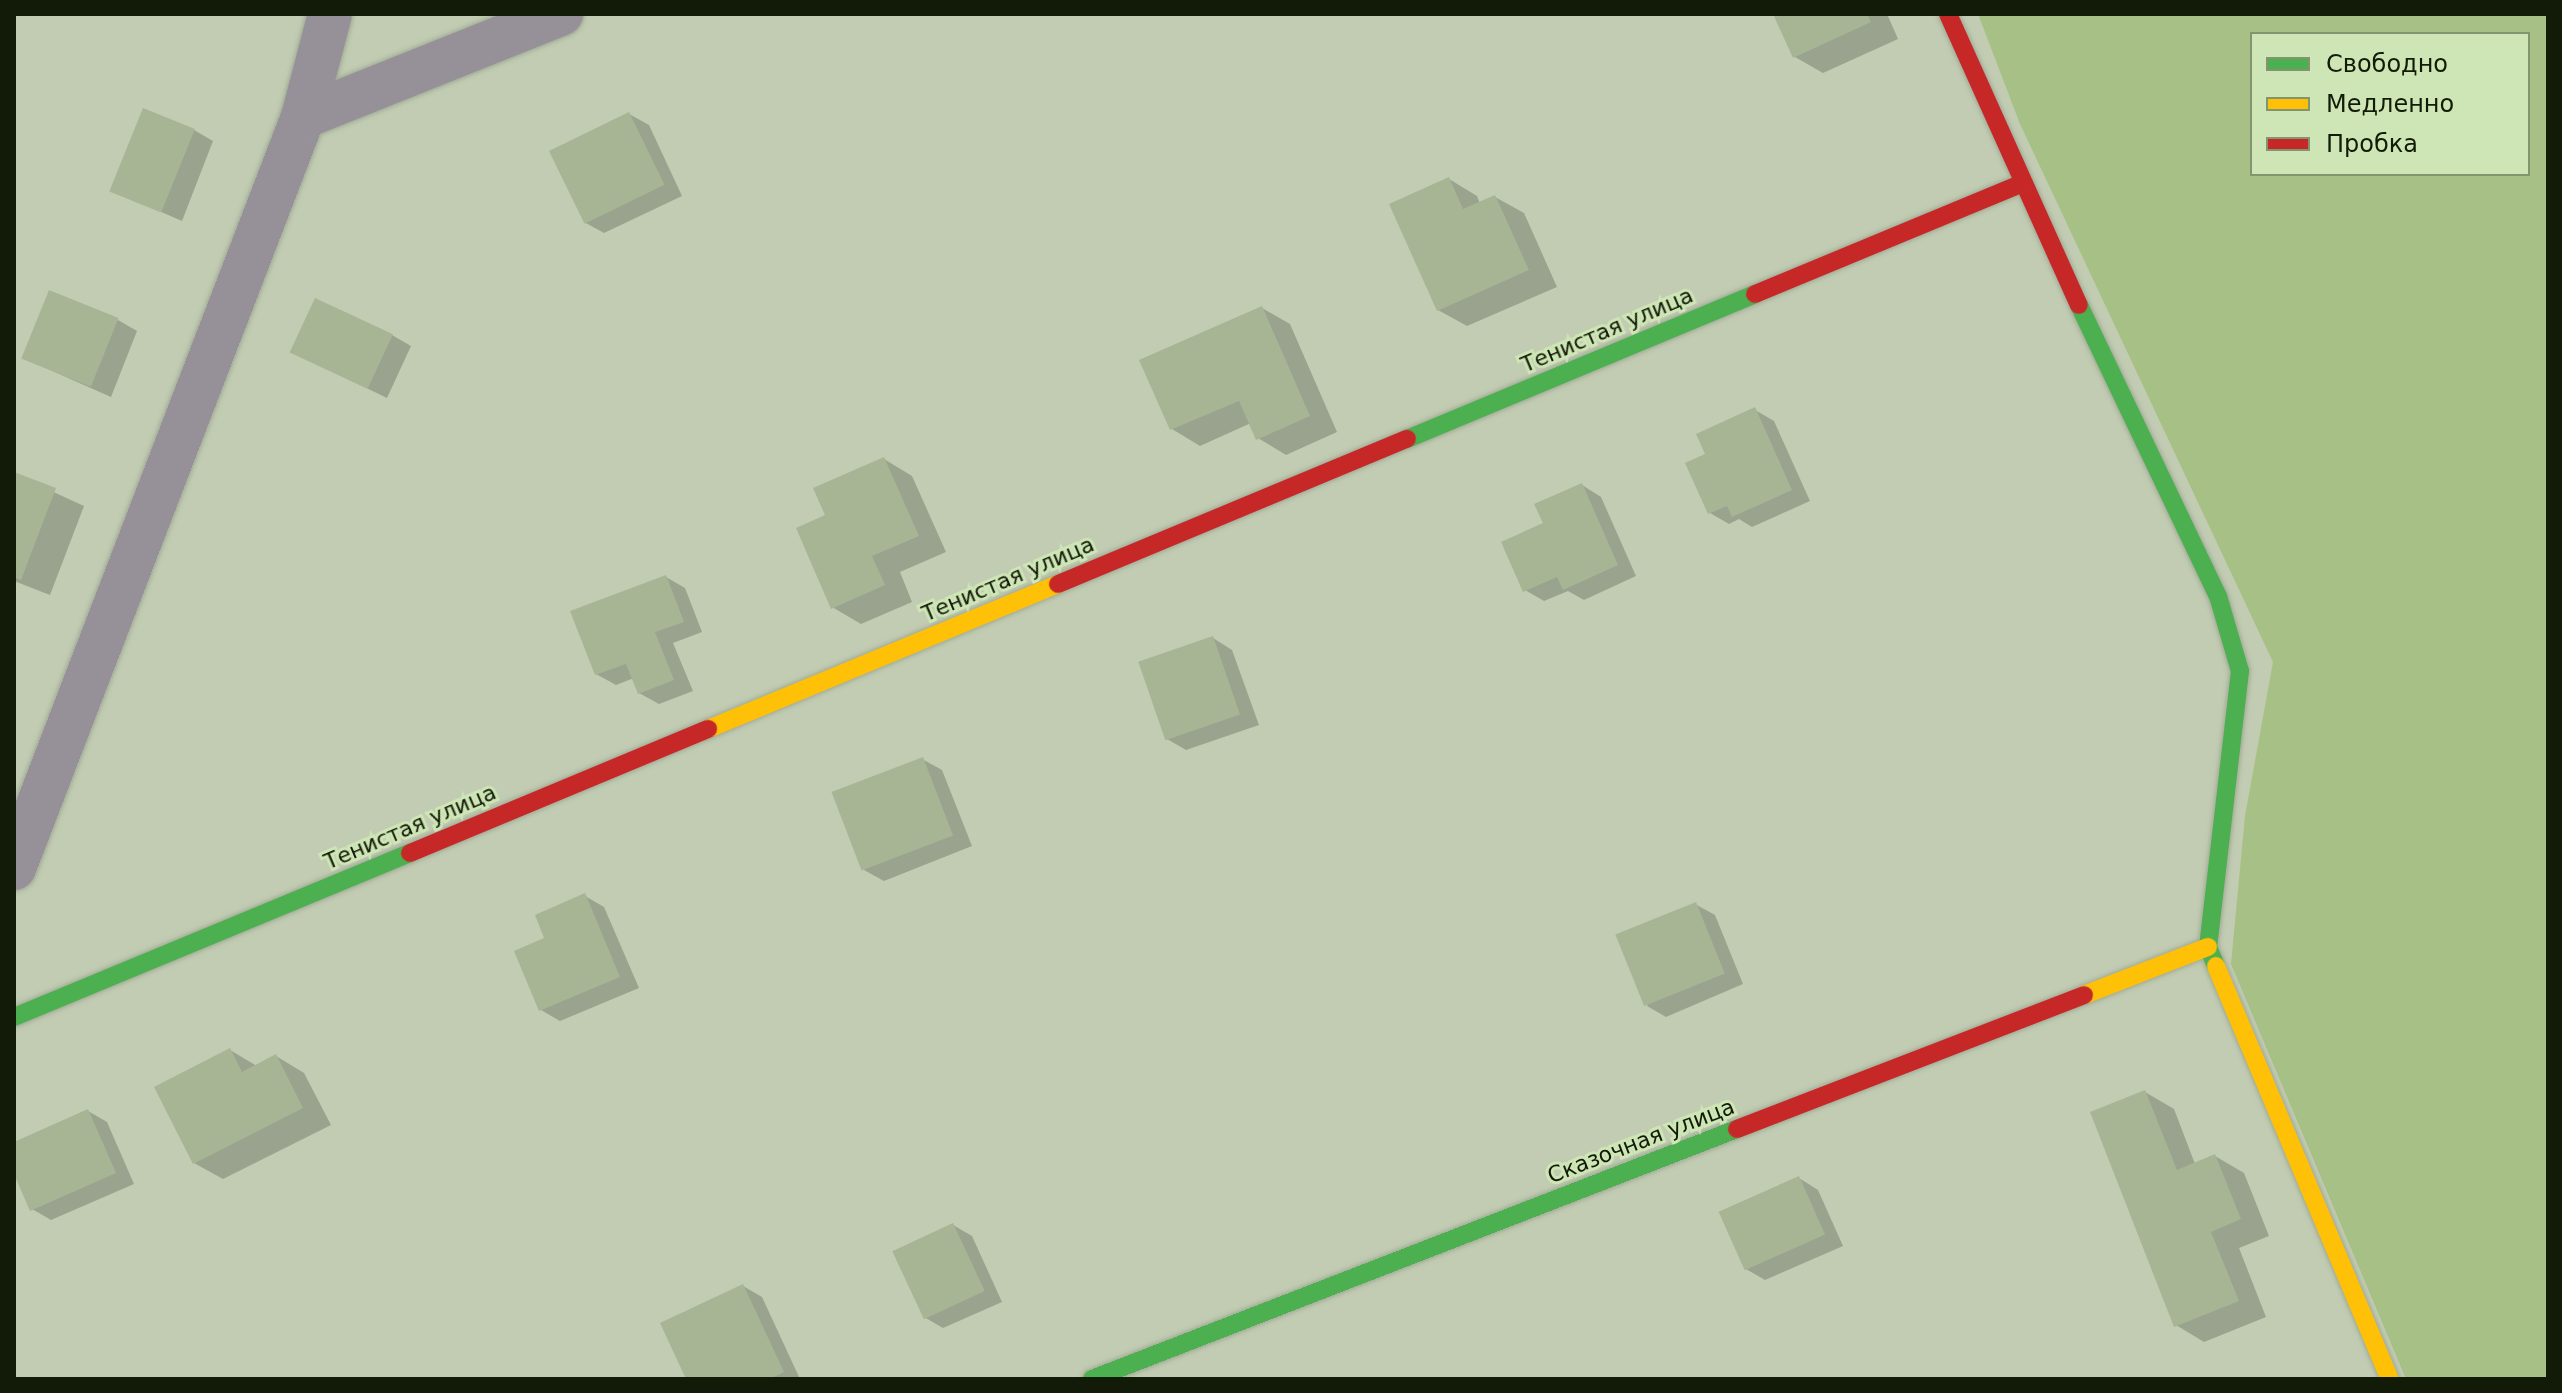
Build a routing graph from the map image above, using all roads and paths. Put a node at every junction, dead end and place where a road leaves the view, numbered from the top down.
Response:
1 (330, 14) edge
2 (561, 14) edge
3 (1948, 14) edge
4 (303, 117) junction
5 (2021, 184) junction
6 (14, 868) edge
7 (2208, 947) junction
8 (14, 1017) edge
9 (1092, 1379) edge
10 (2390, 1379) edge

1 - 4 street
2 - 4 street
3 - 5 street
4 - 6 street
5 - 7 street
5 - 8 street, Тенистая улица
7 - 9 street, Сказочная улица
7 - 10 street

